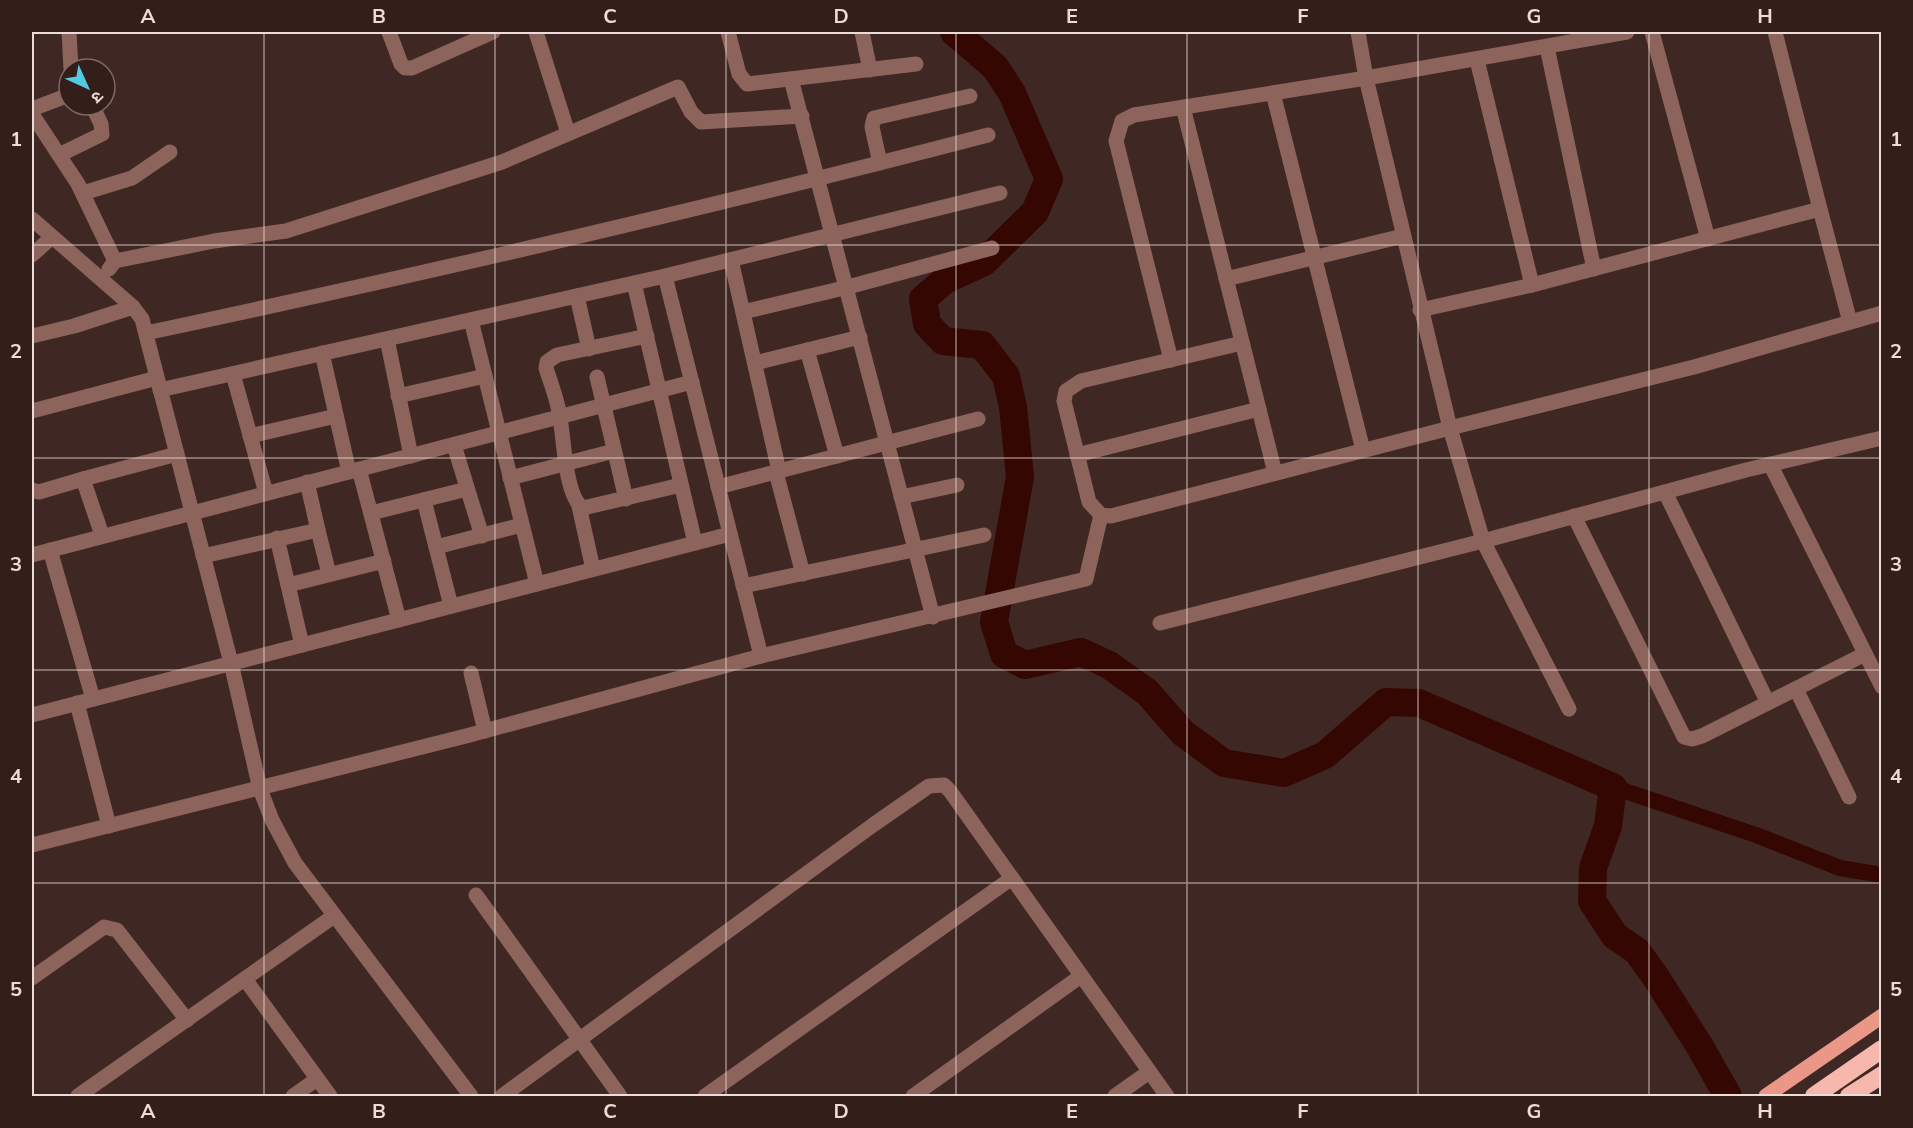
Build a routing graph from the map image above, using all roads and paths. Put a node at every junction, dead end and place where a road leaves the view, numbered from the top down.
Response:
1 (69, 32) edge
2 (389, 32) edge
3 (492, 32) edge
4 (536, 32) edge
5 (728, 32) edge
6 (862, 32) edge
7 (1358, 32) edge
8 (1627, 32) edge
9 (1652, 32) edge
10 (1776, 32) edge
11 (1547, 47) junction
12 (70, 57) edge
13 (1477, 60) junction
14 (916, 64) dead end
15 (870, 70) junction
16 (791, 78) junction
17 (1366, 78) junction
18 (1273, 93) junction
19 (970, 96) dead end
20 (57, 103) edge
21 (1183, 107) junction
22 (802, 116) junction
23 (98, 117) edge
24 (33, 118) edge
25 (568, 134) junction
26 (988, 135) dead end
27 (170, 152) dead end
28 (59, 155) junction
29 (880, 163) junction
30 (820, 179) junction
31 (83, 193) junction
32 (1000, 193) dead end
33 (1820, 209) junction
34 (32, 219) edge
35 (835, 235) junction
36 (1403, 236) junction
37 (52, 237) junction
38 (1708, 239) junction
39 (992, 248) dead end
40 (32, 255) edge
41 (1314, 257) junction
42 (731, 260) junction
43 (115, 261) junction
44 (1594, 269) junction
45 (665, 276) junction
46 (101, 279) junction
47 (1226, 279) junction
48 (634, 283) junction
49 (1532, 285) junction
50 (848, 287) junction
51 (577, 296) junction
52 (134, 307) junction
53 (1420, 310) junction
54 (743, 312) junction
55 (1881, 313) edge
56 (471, 320) junction
57 (1850, 322) junction
58 (146, 333) junction
59 (32, 336) edge
60 (647, 336) junction
61 (860, 337) junction
62 (387, 339) junction
63 (1242, 343) junction
64 (589, 349) junction
65 (807, 350) junction
66 (322, 353) junction
67 (1171, 360) junction
68 (755, 363) junction
69 (233, 374) junction
70 (485, 376) junction
71 (597, 377) dead end
72 (692, 382) junction
73 (159, 384) junction
74 (659, 390) junction
75 (398, 396) junction
76 (602, 406) junction
77 (1259, 409) junction
78 (32, 411) edge
79 (336, 416) junction
80 (560, 417) junction
81 (978, 419) dead end
82 (1450, 428) junction
83 (499, 433) junction
84 (250, 436) junction
85 (1881, 438) edge
86 (886, 443) junction
87 (454, 445) junction
88 (1363, 450) junction
89 (614, 451) junction
90 (177, 454) junction
91 (1077, 454) junction
92 (411, 456) junction
93 (837, 456) junction
94 (566, 464) junction
95 (1770, 464) junction
96 (354, 471) junction
97 (779, 471) junction
98 (1275, 473) junction
99 (510, 478) junction
100 (84, 479) junction
101 (308, 482) junction
102 (681, 485) junction
103 (957, 485) dead end
104 (718, 487) junction
105 (467, 489) junction
106 (32, 490) edge
107 (1665, 492) junction
108 (266, 493) junction
109 (901, 497) junction
110 (626, 499) junction
111 (424, 500) junction
112 (579, 506) junction
113 (192, 511) junction
114 (371, 513) junction
115 (1101, 515) junction
116 (1574, 516) junction
117 (522, 525) junction
118 (318, 530) junction
119 (730, 534) junction
120 (102, 535) junction
121 (984, 535) dead end
122 (482, 536) junction
123 (277, 538) junction
124 (1483, 541) junction
125 (695, 543) junction
126 (436, 548) junction
127 (50, 550) junction
128 (915, 550) junction
129 (32, 555) edge
130 (203, 556) junction
131 (384, 561) junction
132 (593, 569) junction
133 (329, 574) junction
134 (803, 574) junction
135 (537, 584) junction
136 (288, 585) junction
137 (743, 586) junction
138 (451, 606) junction
139 (933, 617) junction
140 (399, 620) junction
141 (1160, 623) dead end
142 (302, 645) junction
143 (1865, 654) junction
144 (761, 656) junction
145 (231, 663) junction
146 (471, 673) dead end
147 (1881, 687) edge
148 (1796, 689) junction
149 (93, 699) junction
150 (77, 703) junction
151 (1768, 703) junction
152 (1569, 709) dead end
153 (32, 715) edge
154 (485, 731) junction
155 (260, 789) junction
156 (1849, 797) dead end
157 (108, 826) junction
158 (32, 845) edge
159 (1012, 878) junction
160 (476, 895) dead end
161 (334, 916) junction
162 (1081, 976) junction
163 (32, 978) edge
164 (245, 979) junction
165 (1881, 1016) edge
166 (187, 1020) junction
167 (579, 1038) junction
168 (1881, 1049) edge
169 (1149, 1072) junction
170 (1881, 1075) edge
171 (318, 1079) junction
172 (78, 1096) edge
173 (293, 1096) edge
174 (330, 1096) edge
175 (471, 1096) edge
176 (502, 1096) edge
177 (620, 1096) edge
178 (705, 1096) edge
179 (912, 1096) edge
180 (1115, 1096) edge
181 (1167, 1096) edge
182 (1766, 1096) edge
183 (1814, 1096) edge
184 (1850, 1096) edge

1 - 12 street
2 - 3 street
4 - 25 street
5 - 16 street
6 - 15 street
7 - 17 street
8 - 11 street
9 - 38 street
10 - 33 street
11 - 13 street
11 - 44 street
13 - 17 street
13 - 49 street
14 - 15 street
15 - 16 street
16 - 22 street
17 - 18 street
17 - 36 street
18 - 21 street
18 - 41 street
19 - 29 street
20 - 24 street
21 - 47 street
21 - 67 street
22 - 25 street
22 - 30 street
23 - 28 street
24 - 28 street
25 - 43 street
26 - 29 street
27 - 31 street
28 - 31 street
29 - 30 street
30 - 35 street
30 - 58 street
31 - 43 street
32 - 35 street
33 - 38 street
33 - 57 street
34 - 37 street
35 - 42 street
35 - 50 street
36 - 41 street
36 - 53 street
37 - 40 street
37 - 46 street
38 - 44 street
39 - 50 street
41 - 47 street
41 - 88 street
42 - 45 street
42 - 54 street
43 - 46 street
44 - 49 street
45 - 48 street
45 - 72 street
46 - 52 street
47 - 63 street
48 - 51 street
48 - 60 street
49 - 53 street
50 - 54 street
50 - 61 street
51 - 56 street
51 - 64 street
52 - 58 street
52 - 59 street
53 - 82 street
54 - 68 street
55 - 57 street
56 - 62 street
56 - 70 street
57 - 82 street
58 - 73 street
60 - 64 street
60 - 74 street
61 - 65 street
61 - 86 street
62 - 66 street
62 - 75 street
63 - 67 street
63 - 77 street
64 - 80 street
65 - 68 street
65 - 93 street
66 - 69 street
66 - 79 street
67 - 91 street
68 - 97 street
69 - 73 street
69 - 84 street
70 - 75 street
70 - 83 street
71 - 76 street
72 - 74 street
72 - 104 street
73 - 78 street
73 - 90 street
74 - 76 street
74 - 102 street
75 - 92 street
76 - 80 street
76 - 89 street
77 - 91 street
77 - 98 street
79 - 84 street
79 - 96 street
80 - 83 street
80 - 94 street
81 - 86 street
82 - 88 street
82 - 124 street
83 - 87 street
83 - 99 street
84 - 108 street
85 - 95 street
86 - 93 street
86 - 109 street
87 - 92 street
87 - 105 street
88 - 98 street
89 - 94 street
89 - 110 street
90 - 100 street
90 - 113 street
91 - 115 street
92 - 96 street
93 - 97 street
94 - 99 street
94 - 112 street
95 - 107 street
95 - 143 street
96 - 101 street
96 - 114 street
97 - 104 street
97 - 134 street
98 - 115 street
99 - 117 street
100 - 106 street
100 - 120 street
101 - 108 street
101 - 118 street
102 - 110 street
102 - 125 street
103 - 109 street
104 - 119 street
105 - 111 street
105 - 122 street
107 - 116 street
107 - 151 street
108 - 113 street
109 - 128 street
110 - 112 street
111 - 114 street
111 - 126 street
112 - 132 street
113 - 120 street
113 - 130 street
114 - 131 street
115 - 139 street
116 - 124 street
116 - 151 street
117 - 122 street
117 - 135 street
118 - 123 street
118 - 133 street
119 - 125 street
119 - 137 street
120 - 127 street
121 - 128 street
122 - 126 street
123 - 130 street
123 - 136 street
124 - 141 street
124 - 152 street
125 - 132 street
126 - 138 street
127 - 129 street
127 - 149 street
128 - 134 street
128 - 139 street
130 - 145 street
131 - 133 street
131 - 140 street
132 - 135 street
133 - 136 street
134 - 137 street
135 - 138 street
136 - 142 street
137 - 144 street
138 - 140 street
139 - 144 street
140 - 142 street
142 - 145 street
143 - 147 street
143 - 148 street
144 - 154 street
145 - 149 street
145 - 155 street
146 - 154 street
148 - 151 street
148 - 156 street
149 - 150 street
150 - 153 street
150 - 157 street
154 - 155 street
155 - 157 street
155 - 161 street
157 - 158 street
159 - 162 street
159 - 167 street
159 - 178 street
160 - 167 street
161 - 164 street
161 - 175 street
162 - 169 street
162 - 179 street
163 - 166 street
164 - 166 street
164 - 171 street
165 - 182 main road
166 - 172 street
167 - 176 street
167 - 177 street
168 - 183 highway
169 - 180 street
169 - 181 street
170 - 184 highway
171 - 173 street
171 - 174 street

